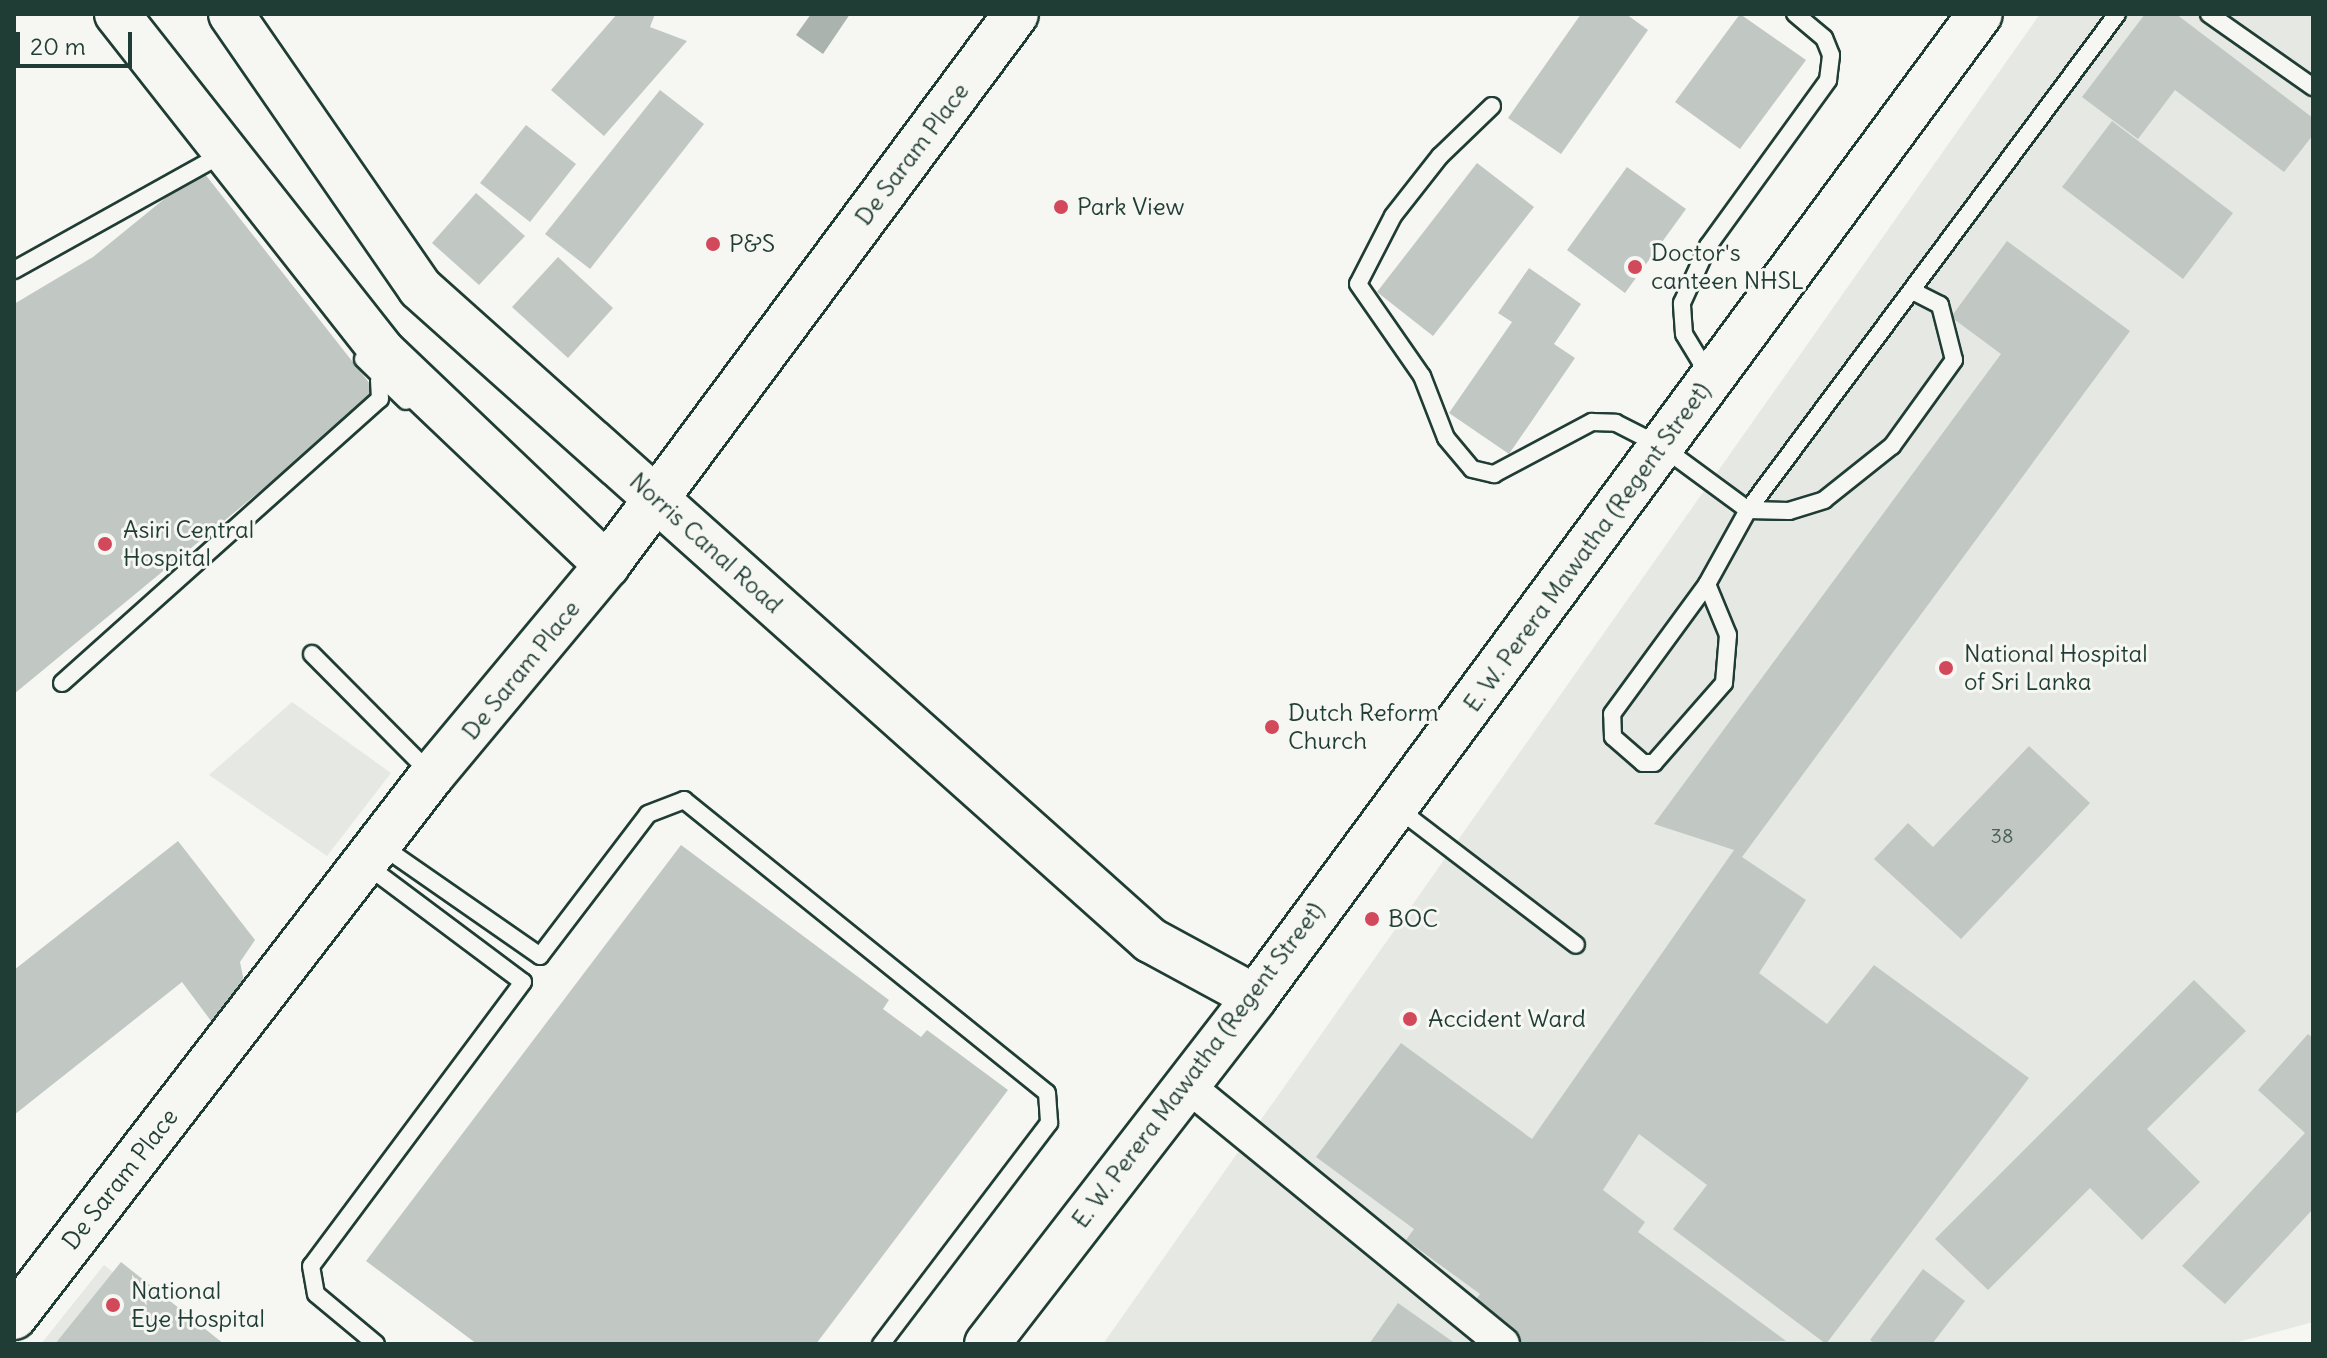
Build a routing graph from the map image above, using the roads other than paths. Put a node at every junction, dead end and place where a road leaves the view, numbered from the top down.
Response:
1 (117, 14) edge
2 (231, 14) edge
3 (1016, 14) edge
4 (1795, 14) edge
5 (1980, 14) edge
6 (2117, 14) edge
7 (2209, 14) edge
8 (154, 67) junction
9 (2313, 87) edge
10 (1492, 106) dead end
11 (14, 270) edge
12 (1913, 291) junction
13 (351, 344) dead end
14 (1711, 379) junction
15 (379, 380) junction
16 (1661, 446) junction
17 (478, 447) junction
18 (655, 498) junction
19 (1748, 510) junction
20 (607, 565) junction
21 (1707, 584) junction
22 (312, 654) dead end
23 (62, 683) dead end
24 (432, 775) junction
25 (1395, 807) junction
26 (371, 854) junction
27 (1576, 945) dead end
28 (1255, 997) junction
29 (1188, 1086) junction
30 (16, 1310) edge
31 (376, 1344) edge
32 (881, 1344) edge
33 (987, 1344) edge
34 (1503, 1344) edge

1 - 8 street
2 - 18 street, Norris Canal Road
3 - 18 street, De Saram Place
4 - 14 lane
5 - 14 street, E. W. Perera Mawatha (Regent Street)
6 - 12 lane
7 - 9 lane
8 - 11 lane
8 - 17 street
10 - 16 lane
12 - 19 lane
12 - 19 lane
13 - 15 lane
14 - 16 street, E. W. Perera Mawatha (Regent Street)
15 - 17 lane
15 - 23 lane
16 - 19 lane
16 - 25 street, E. W. Perera Mawatha (Regent Street)
17 - 20 street
18 - 20 street, De Saram Place
18 - 28 street, Norris Canal Road
19 - 21 lane
20 - 24 street, De Saram Place
21 - 21 lane
22 - 24 lane
24 - 26 street, De Saram Place
25 - 27 lane
25 - 28 street, E. W. Perera Mawatha (Regent Street)
26 - 30 street, De Saram Place
26 - 31 lane
26 - 32 lane
28 - 29 street, E. W. Perera Mawatha (Regent Street)
29 - 33 street, E. W. Perera Mawatha (Regent Street)
29 - 34 street

